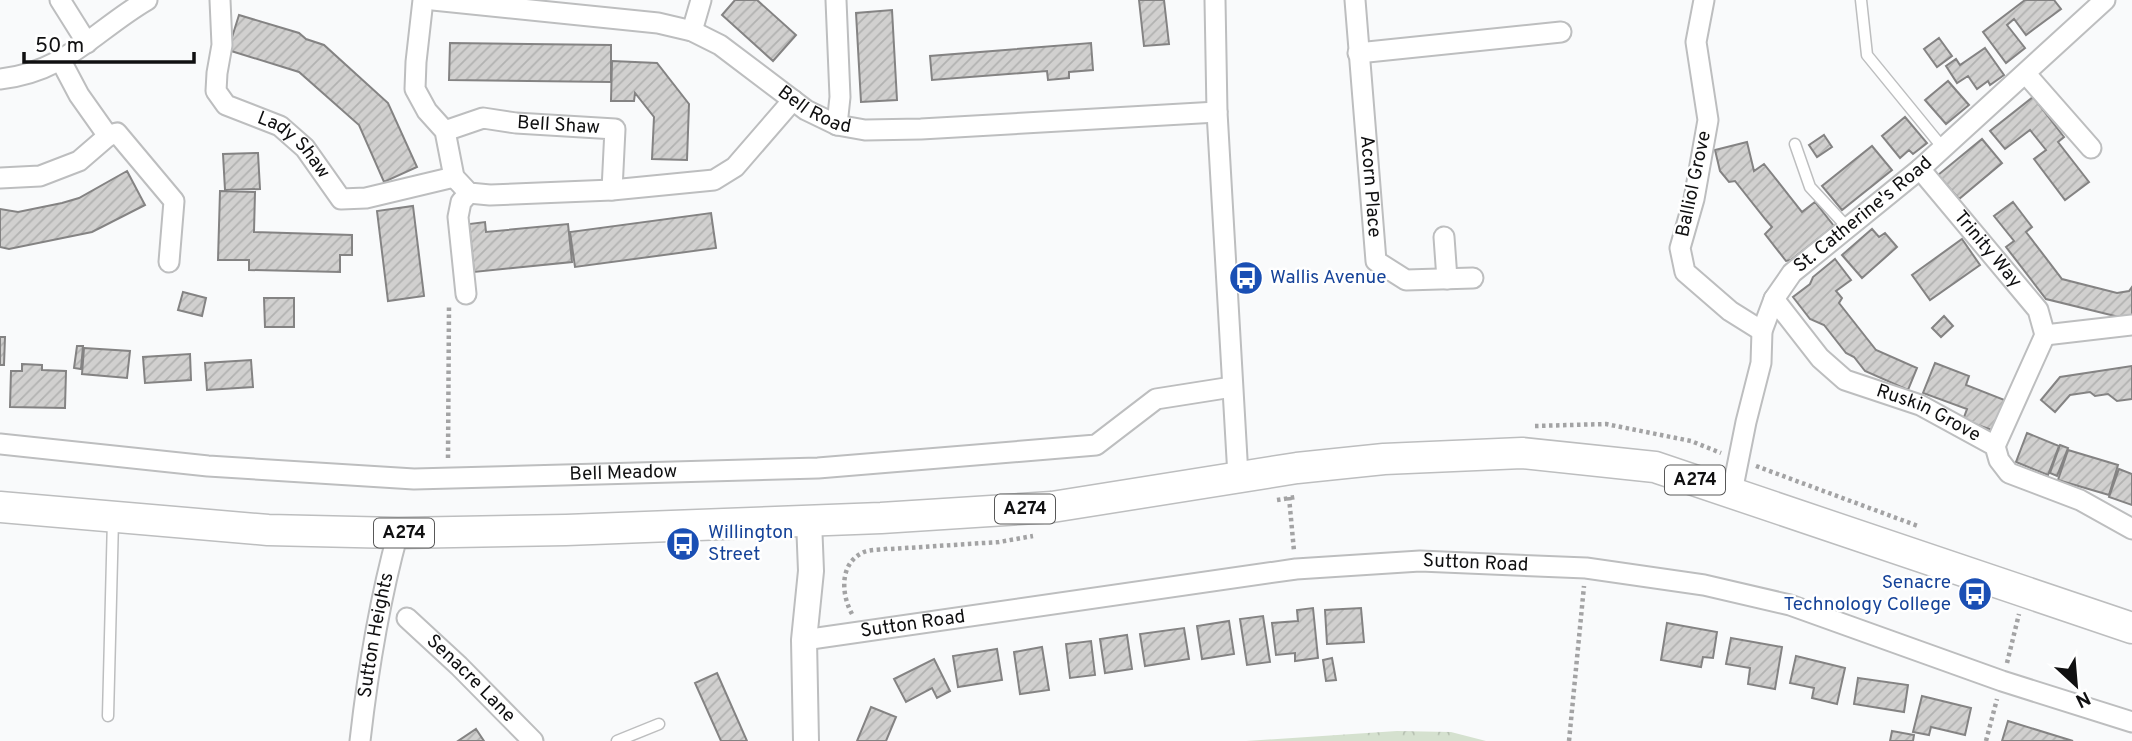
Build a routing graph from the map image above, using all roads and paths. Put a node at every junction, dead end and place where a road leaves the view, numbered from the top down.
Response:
1 (60, 0) edge
2 (148, 0) edge
3 (220, 0) edge
4 (423, 0) edge
5 (433, 0) edge
6 (701, 0) edge
7 (836, 0) edge
8 (1215, 0) edge
9 (1355, 0) edge
10 (1704, 0) edge
11 (1861, 0) edge
12 (2097, 2) edge
13 (478, 3) edge
14 (692, 31) junction
15 (1561, 32) dead end
16 (87, 43) junction
17 (1358, 53) junction
18 (61, 61) junction
19 (2026, 74) junction
20 (0, 79) edge
21 (793, 100) junction
22 (1217, 112) junction
23 (837, 125) junction
24 (444, 131) junction
25 (108, 136) junction
26 (1795, 144) dead end
27 (1943, 148) junction
28 (2091, 148) dead end
29 (1920, 169) junction
30 (454, 177) junction
31 (0, 178) edge
32 (612, 190) junction
33 (468, 193) junction
34 (1847, 227) junction
35 (1444, 237) dead end
36 (169, 262) dead end
37 (1473, 278) dead end
38 (1447, 279) junction
39 (466, 294) joint
40 (1774, 299) junction
41 (2132, 325) edge
42 (1762, 331) junction
43 (2045, 335) junction
44 (1232, 387) junction
45 (0, 444) edge
46 (1995, 446) junction
47 (1297, 468) junction
48 (1238, 476) junction
49 (448, 478) junction
50 (1732, 492) junction
51 (0, 507) edge
52 (113, 518) junction
53 (881, 518) junction
54 (809, 521) junction
55 (2132, 529) edge
56 (398, 533) junction
57 (1586, 568) junction
58 (1296, 569) junction
59 (407, 618) dead end
60 (2132, 628) edge
61 (862, 632) junction
62 (804, 640) junction
63 (107, 716) dead end
64 (2132, 722) edge
65 (659, 724) dead end
66 (360, 741) edge
67 (533, 741) edge
68 (617, 741) edge
69 (806, 741) edge
70 (1569, 741) edge

1 - 16 street
2 - 16 street
3 - 30 street, Lady Shaw
4 - 24 street
5 - 13 street, Bell Road
6 - 14 street
7 - 23 street
8 - 22 street
9 - 17 street, Acorn Place
10 - 42 street, Balliol Grove
11 - 27 lane
12 - 19 street, St. Catherine's Road
13 - 14 street, Bell Road
14 - 21 street, Bell Road
15 - 17 street
16 - 18 street
17 - 38 street, Acorn Place
18 - 20 street
18 - 25 street
19 - 27 street, St. Catherine's Road
19 - 28 street
21 - 23 street, Bell Road
21 - 32 street
22 - 23 street, Bell Road
22 - 44 street
24 - 30 street
24 - 32 street, Bell Shaw
25 - 31 street
25 - 36 street
26 - 34 lane
27 - 29 street, St. Catherine's Road
29 - 34 street, St. Catherine's Road
29 - 43 street, Trinity Way
30 - 33 street
32 - 33 street
33 - 39 street
34 - 40 street, St. Catherine's Road
35 - 38 street
37 - 38 street, Acorn Place
39 - 49 path
40 - 42 street, St. Catherine's Road
40 - 46 street, Ruskin Grove
41 - 43 street
42 - 50 street, St. Catherine's Road
43 - 46 street
44 - 48 street
44 - 49 street, Bell Meadow
45 - 49 street, Bell Meadow
46 - 55 street, Ruskin Grove
47 - 48 main road, A274
47 - 50 main road, A274
47 - 58 path
48 - 53 main road, A274
50 - 60 main road, A274
51 - 52 main road, A274
52 - 56 main road, A274
52 - 63 lane
53 - 54 main road, A274
53 - 61 path
54 - 56 main road, A274
54 - 62 street
56 - 66 street, Sutton Heights
57 - 58 street, Sutton Road
57 - 64 street, Sutton Road
57 - 70 path
58 - 61 street, Sutton Road
59 - 67 street, Senacre Lane
61 - 62 street, Sutton Road
62 - 69 street
65 - 68 lane

